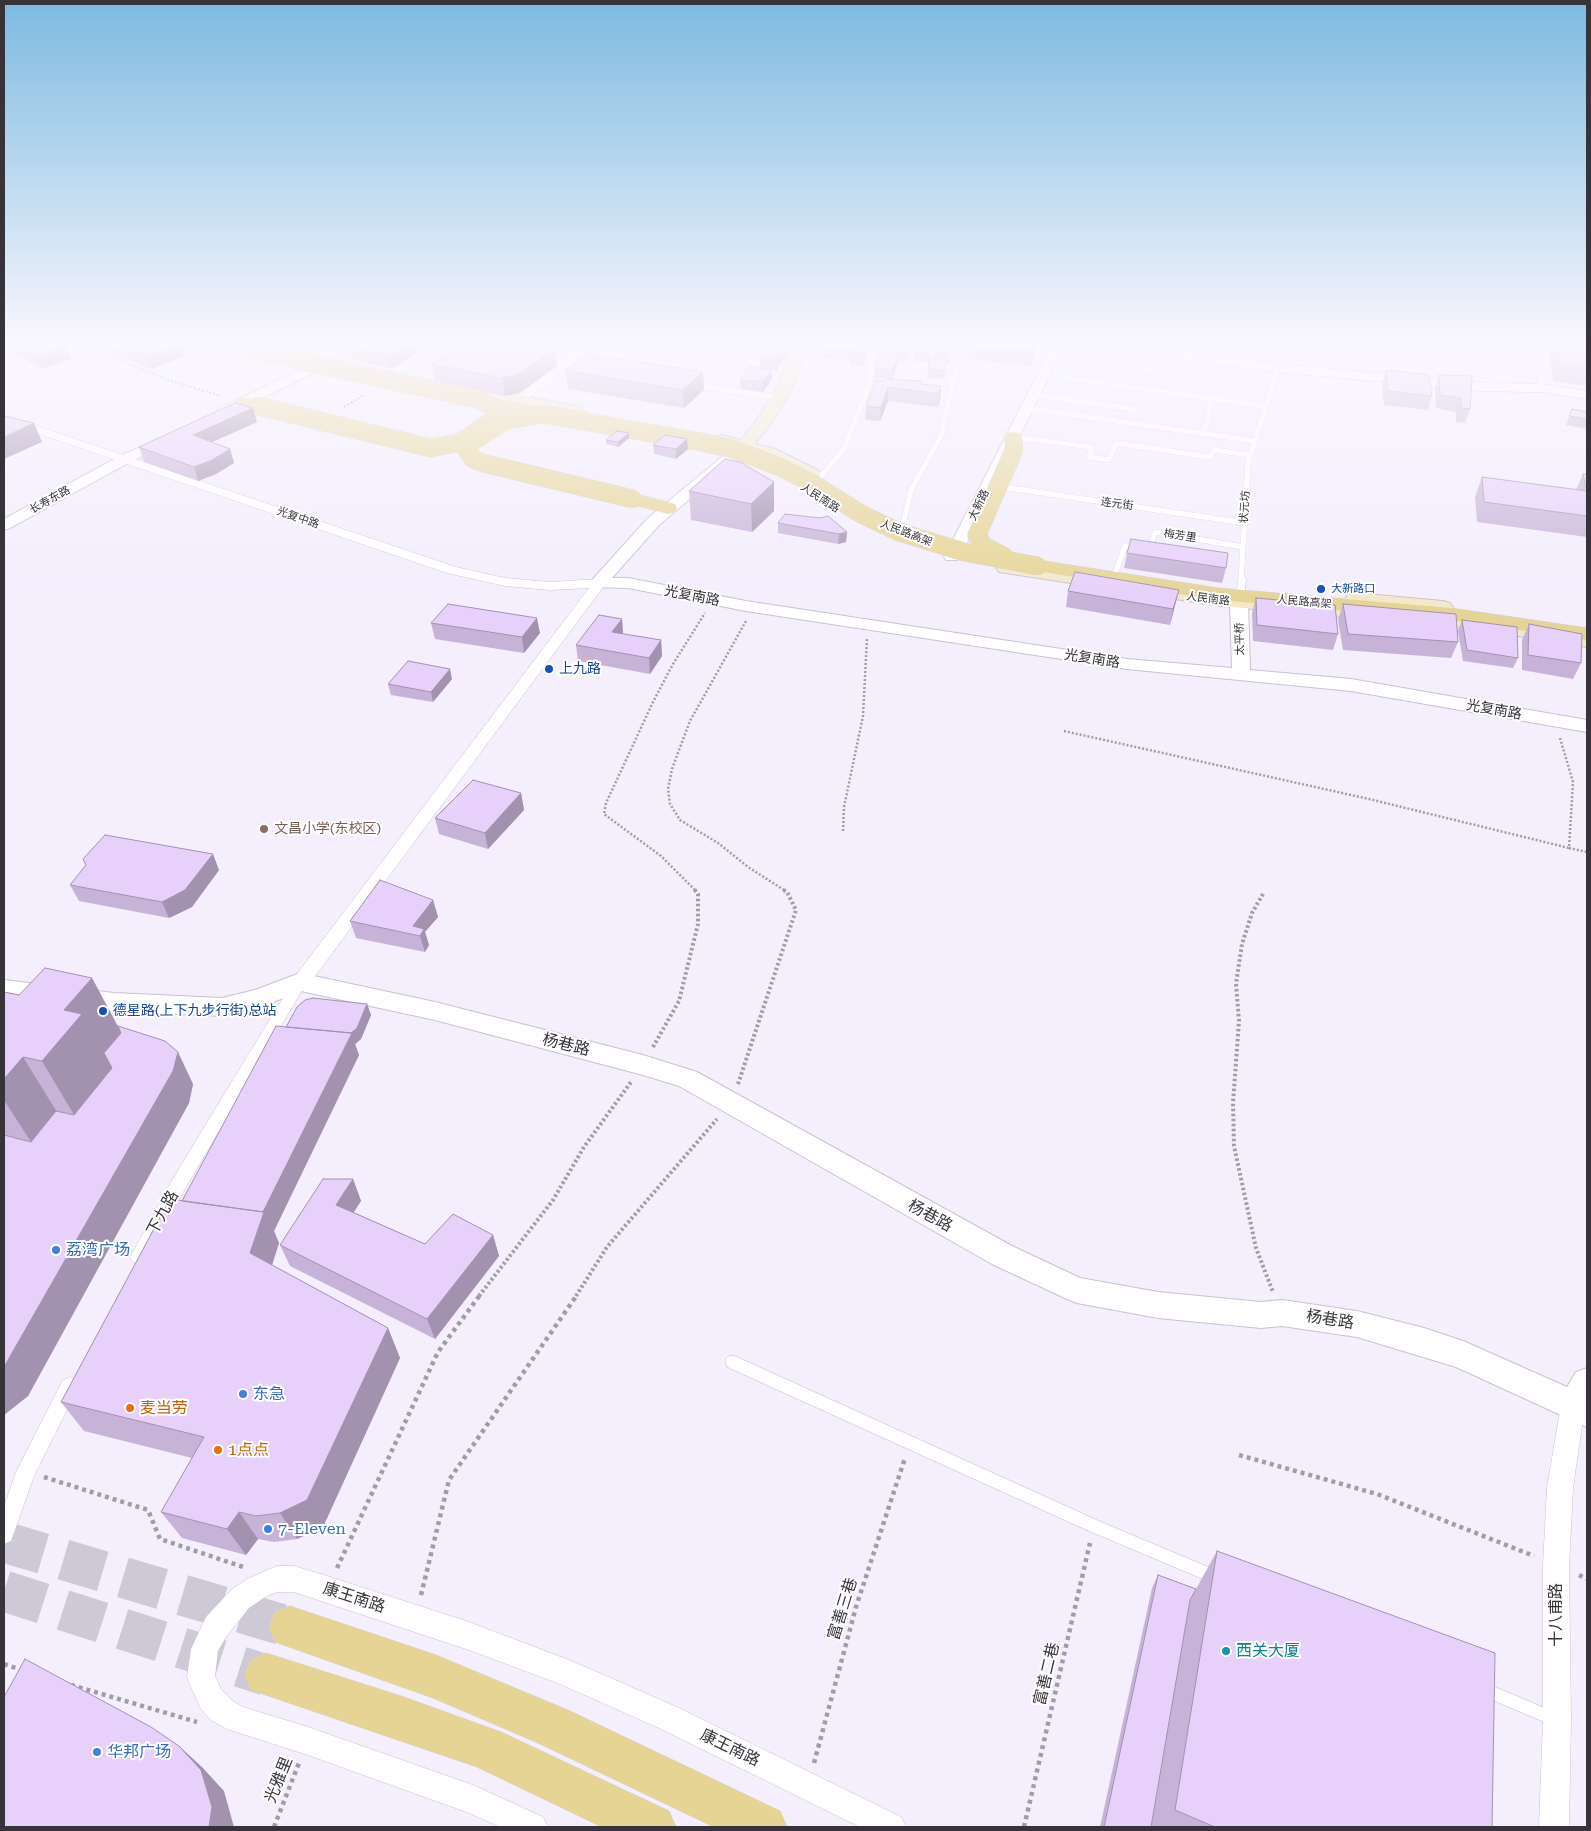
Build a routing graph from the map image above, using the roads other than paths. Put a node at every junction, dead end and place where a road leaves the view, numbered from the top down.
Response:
1 (42, 431) edge
2 (182, 431) edge
3 (363, 431) edge
4 (477, 431) edge
5 (488, 431) edge
6 (618, 431) edge
7 (641, 431) edge
8 (654, 431) edge
9 (756, 431) edge
10 (851, 431) edge
11 (942, 431) edge
12 (1018, 431) edge
13 (1185, 431) edge
14 (1257, 431) edge
15 (1202, 434) joint
16 (1254, 441) junction
17 (1013, 443) junction
18 (739, 451) junction
19 (1250, 455) junction
20 (123, 460) junction
21 (820, 478) junction
22 (989, 485) junction
23 (668, 508) junction
24 (1245, 524) junction
25 (4, 525) edge
26 (903, 525) junction
27 (1243, 547) junction
28 (956, 550) junction
29 (1038, 566) junction
30 (1116, 571) junction
31 (599, 584) junction
32 (1240, 596) junction
33 (1587, 628) edge
34 (1587, 634) edge
35 (1587, 642) edge
36 (1241, 675) junction
37 (1587, 726) edge
38 (300, 982) junction
39 (4, 989) edge
40 (130, 1274) edge
41 (732, 1362) dead end
42 (78, 1371) edge
43 (1583, 1400) edge
44 (1094, 1526) joint
45 (4, 1534) edge
46 (1230, 1583) edge
47 (290, 1627) tunnel mouth
48 (266, 1675) tunnel mouth
49 (1466, 1682) edge
50 (1557, 1720) junction
51 (533, 1827) edge
52 (653, 1827) edge
53 (764, 1827) edge
54 (891, 1827) edge
55 (1554, 1827) edge

1 - 20 street, 光复中路
2 - 20 street, 长寿东路
3 - 4 main road, bridge
5 - 23 main road, bridge
6 - 18 main road
7 - 29 main road, 人民路高架, bridge
8 - 18 main road
9 - 18 main road
10 - 21 lane
11 - 26 lane
12 - 17 street, 大新路
13 - 15 lane
14 - 16 lane, 状元坊
15 - 16 lane
16 - 19 lane, 状元坊
17 - 19 lane
17 - 22 street, 大新路
17 - 29 main road, bridge
18 - 21 main road, 人民南路
18 - 23 street
18 - 28 main road, 人民南路
19 - 24 lane, 状元坊
20 - 25 street, 长寿东路
20 - 31 street, 光复中路
21 - 26 main road, 人民南路
22 - 24 lane, 连元街
22 - 28 street, 大新路
23 - 31 street
24 - 27 lane, 状元坊
26 - 28 main road, 人民南路
27 - 30 lane, 梅芳里
27 - 32 lane, 状元坊
28 - 30 main road, 人民南路
28 - 32 main road, 人民南路
29 - 34 main road, 人民路高架
30 - 32 main road, 人民南路
31 - 36 street, 光复南路
31 - 38 street
32 - 33 main road, 人民南路
32 - 35 main road, 人民南路
32 - 36 street, 太平桥
36 - 37 street, 光复南路
38 - 39 street
38 - 40 street, 下九路
38 - 43 street, 杨巷路
41 - 44 lane
42 - 45 street
43 - 50 street, 十八甫路
44 - 46 lane
47 - 53 main road
48 - 52 main road
49 - 50 lane
50 - 55 street, 十八甫路
51 - 54 street, 康王南路

